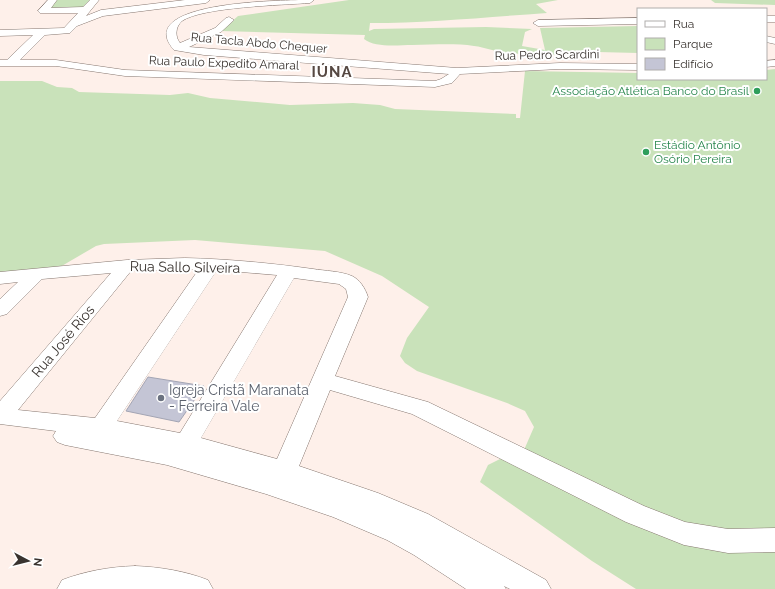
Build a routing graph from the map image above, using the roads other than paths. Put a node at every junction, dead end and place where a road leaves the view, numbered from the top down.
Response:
1 (53, 0) edge
2 (95, 0) edge
3 (207, 0) edge
4 (310, 0) edge
5 (86, 10) junction
6 (229, 20) dead end
7 (637, 21) edge
8 (538, 23) dead end
9 (72, 26) junction
10 (42, 32) junction
11 (0, 33) edge
12 (178, 48) junction
13 (190, 61) dead end
14 (122, 62) dead end
15 (5, 63) edge
16 (56, 63) junction
17 (637, 67) edge
18 (457, 71) junction
19 (198, 75) junction
20 (212, 264) junction
21 (126, 265) junction
22 (289, 271) junction
23 (37, 274) junction
24 (0, 278) edge
25 (0, 310) edge
26 (323, 380) junction
27 (0, 416) edge
28 (101, 428) junction
29 (0, 429) edge
30 (186, 443) junction
31 (284, 471) junction
32 (775, 540) edge
33 (72, 589) edge
34 (198, 589) edge
35 (491, 589) edge
36 (536, 589) edge

1 - 5 street
2 - 5 street
3 - 9 street
4 - 12 street, Rua Tacla Abdo Chequer
5 - 9 street
6 - 12 street
7 - 8 street
9 - 10 street
10 - 11 street
10 - 15 street
12 - 18 street, Rua Tacla Abdo Chequer
13 - 19 street
14 - 16 street
15 - 16 street, Rua Paulo Expedito Amaral
16 - 19 street, Rua Paulo Expedito Amaral
17 - 18 street, Rua Pedro Scardini
18 - 19 street, Rua Paulo Expedito Amaral
20 - 21 street, Rua Sallo Silveira
20 - 22 street, Rua Sallo Silveira
20 - 28 street
21 - 23 street, Rua Sallo Silveira
21 - 27 street, Rua José Rios
22 - 26 street, Rua Sallo Silveira
22 - 30 street
23 - 24 street, Rua Sallo Silveira
23 - 25 street
26 - 31 street
26 - 32 street
27 - 28 street
28 - 30 street
29 - 35 street
30 - 31 street
31 - 36 street
33 - 34 street

